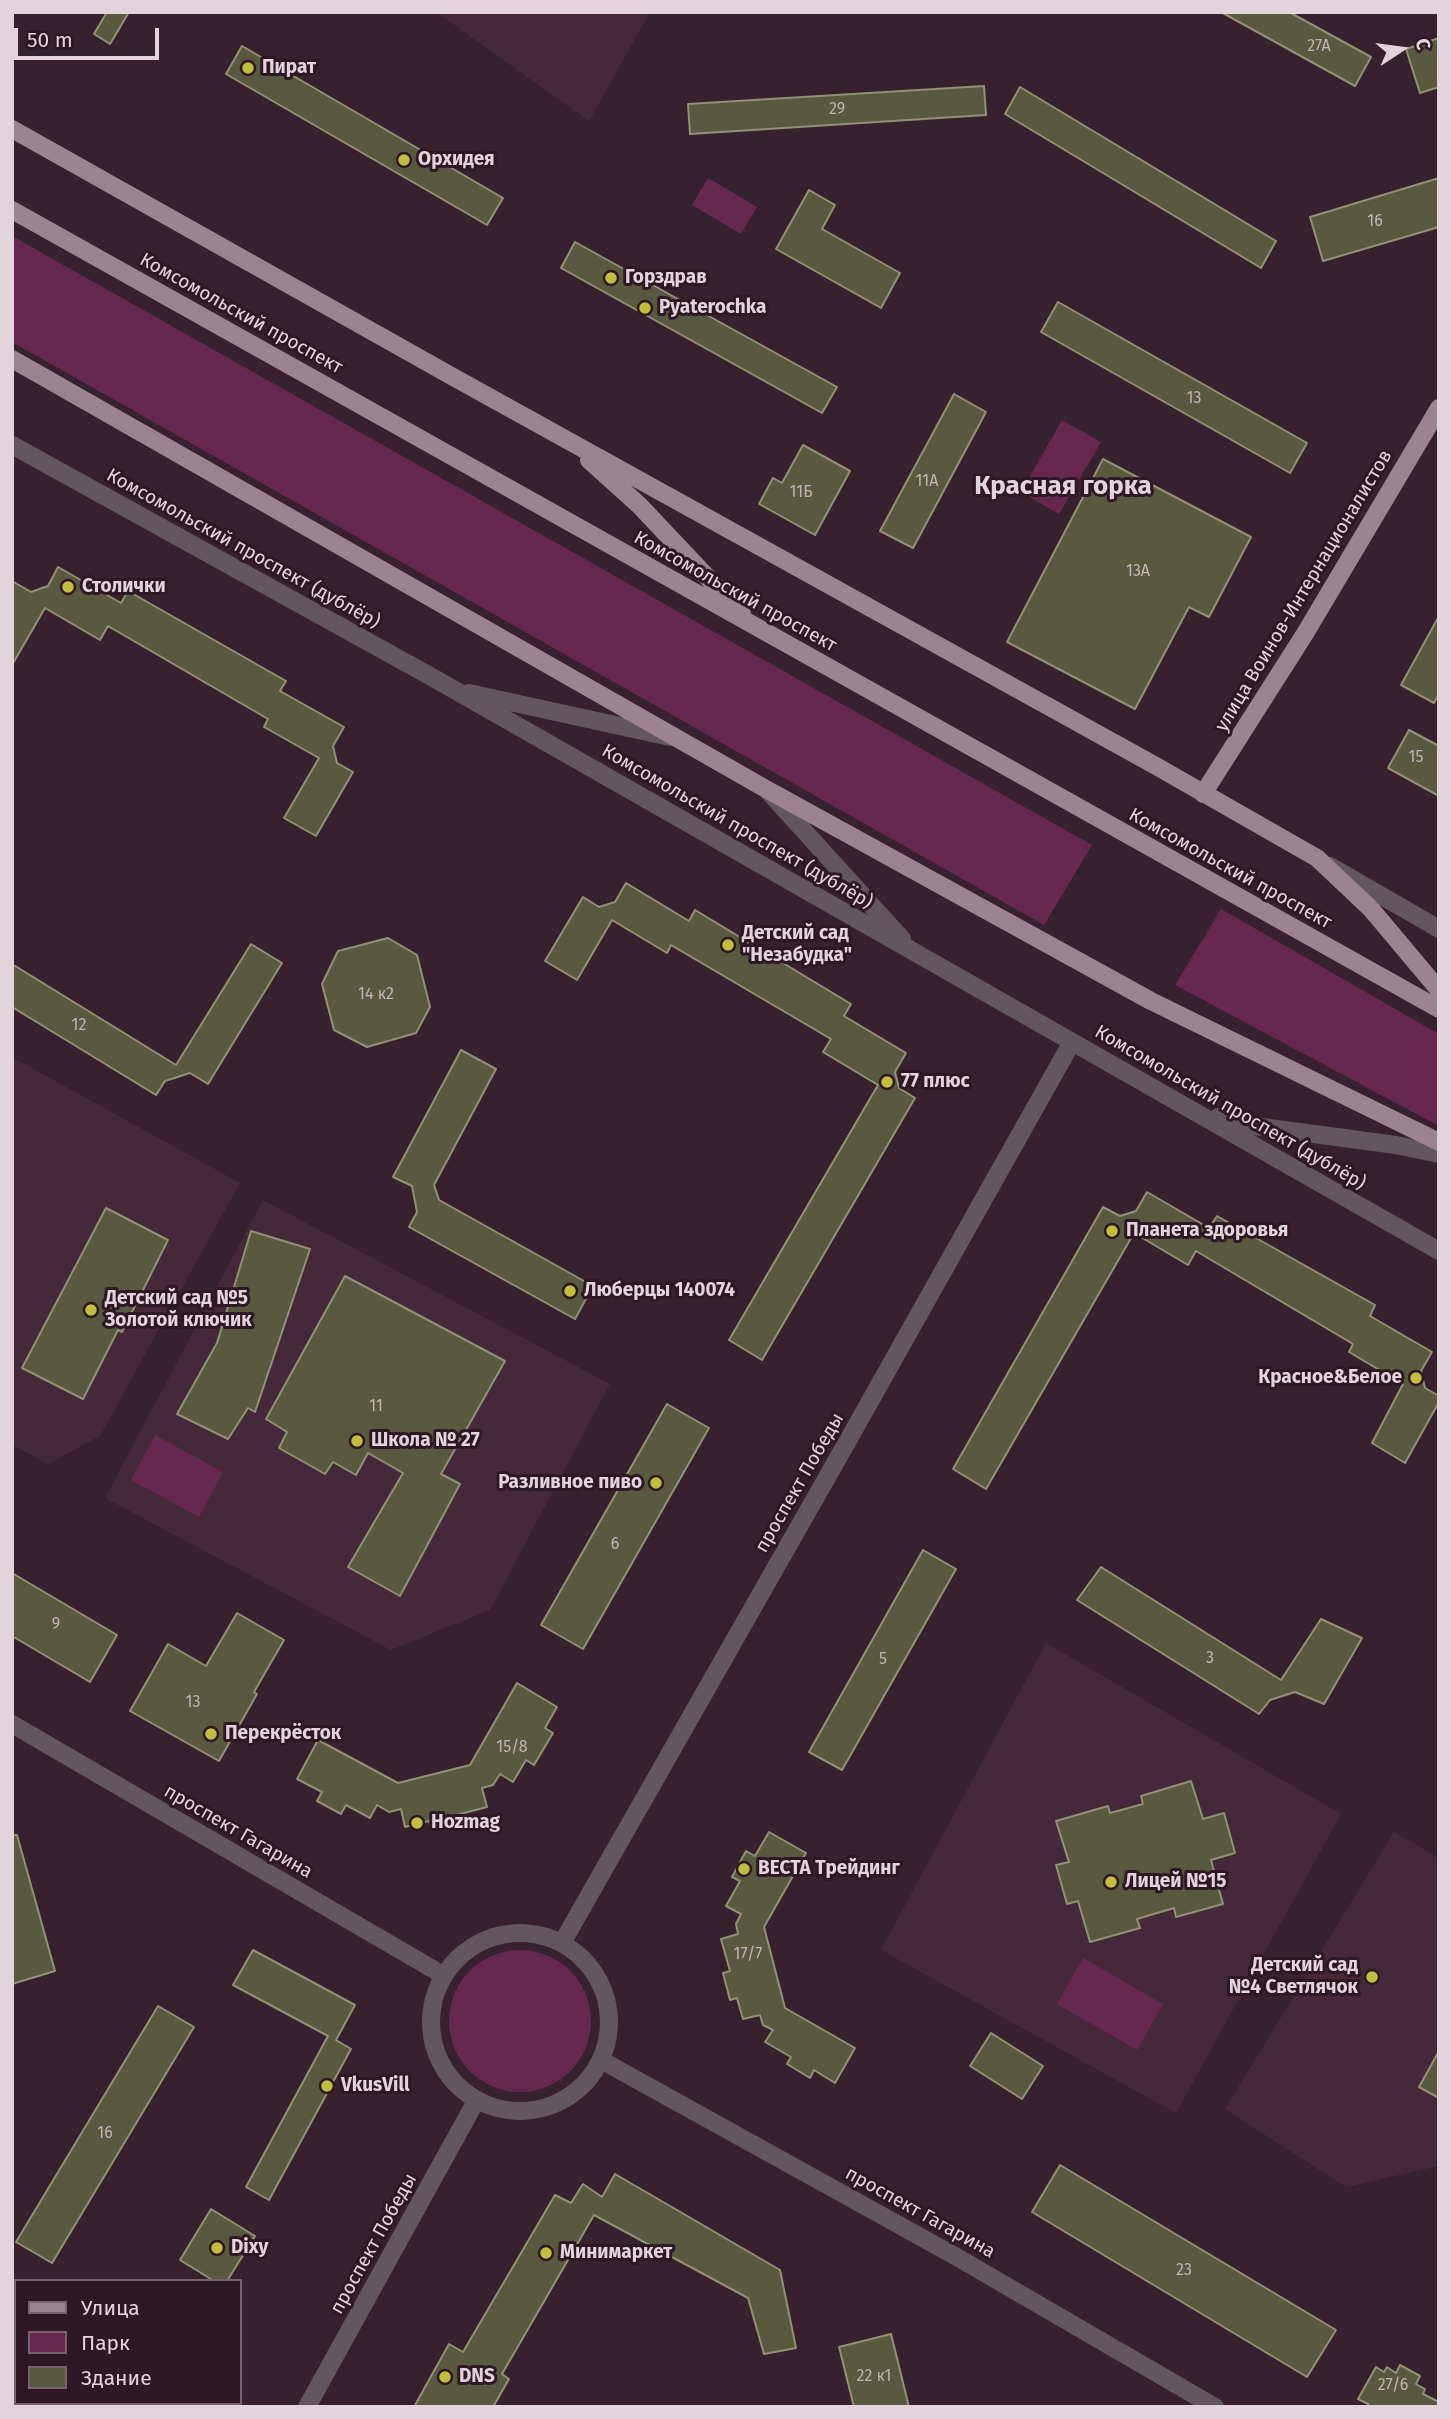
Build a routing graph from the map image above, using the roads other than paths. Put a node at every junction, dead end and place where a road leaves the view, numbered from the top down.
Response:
1 (12, 129) edge
2 (12, 210) edge
3 (12, 359) edge
4 (1439, 408) edge
5 (569, 441) junction
6 (12, 444) edge
7 (754, 627) junction
8 (452, 690) junction
9 (677, 738) junction
10 (766, 789) junction
11 (1203, 794) junction
12 (1317, 858) junction
13 (1439, 929) edge
14 (912, 951) junction
15 (1439, 990) edge
16 (1439, 1009) edge
17 (1072, 1042) junction
18 (1191, 1109) junction
19 (1439, 1142) edge
20 (1439, 1154) edge
21 (1439, 1251) edge
22 (12, 1724) edge
23 (562, 1943) junction
24 (443, 1975) junction
25 (601, 2060) junction
26 (476, 2101) junction
27 (307, 2407) edge
28 (1215, 2407) edge

1 - 5 main road
2 - 7 main road, Комсомольский проспект
3 - 9 main road
4 - 11 main road, улица Воинов-Интернационалистов
5 - 7 main road
5 - 11 main road
6 - 8 street, Комсомольский проспект (дублёр)
7 - 16 main road, Комсомольский проспект
8 - 9 street
8 - 14 street, Комсомольский проспект (дублёр)
9 - 10 main road
10 - 14 street
10 - 19 main road
11 - 12 main road
12 - 13 street
12 - 15 main road
14 - 17 street, Комсомольский проспект (дублёр)
17 - 18 street, Комсомольский проспект (дублёр)
17 - 23 street, проспект Победы
18 - 20 street
18 - 21 street, Комсомольский проспект (дублёр)
22 - 24 street, проспект Гагарина
23 - 24 street
23 - 25 street
24 - 26 street
25 - 26 street
25 - 28 street, проспект Гагарина
26 - 27 street, проспект Победы

